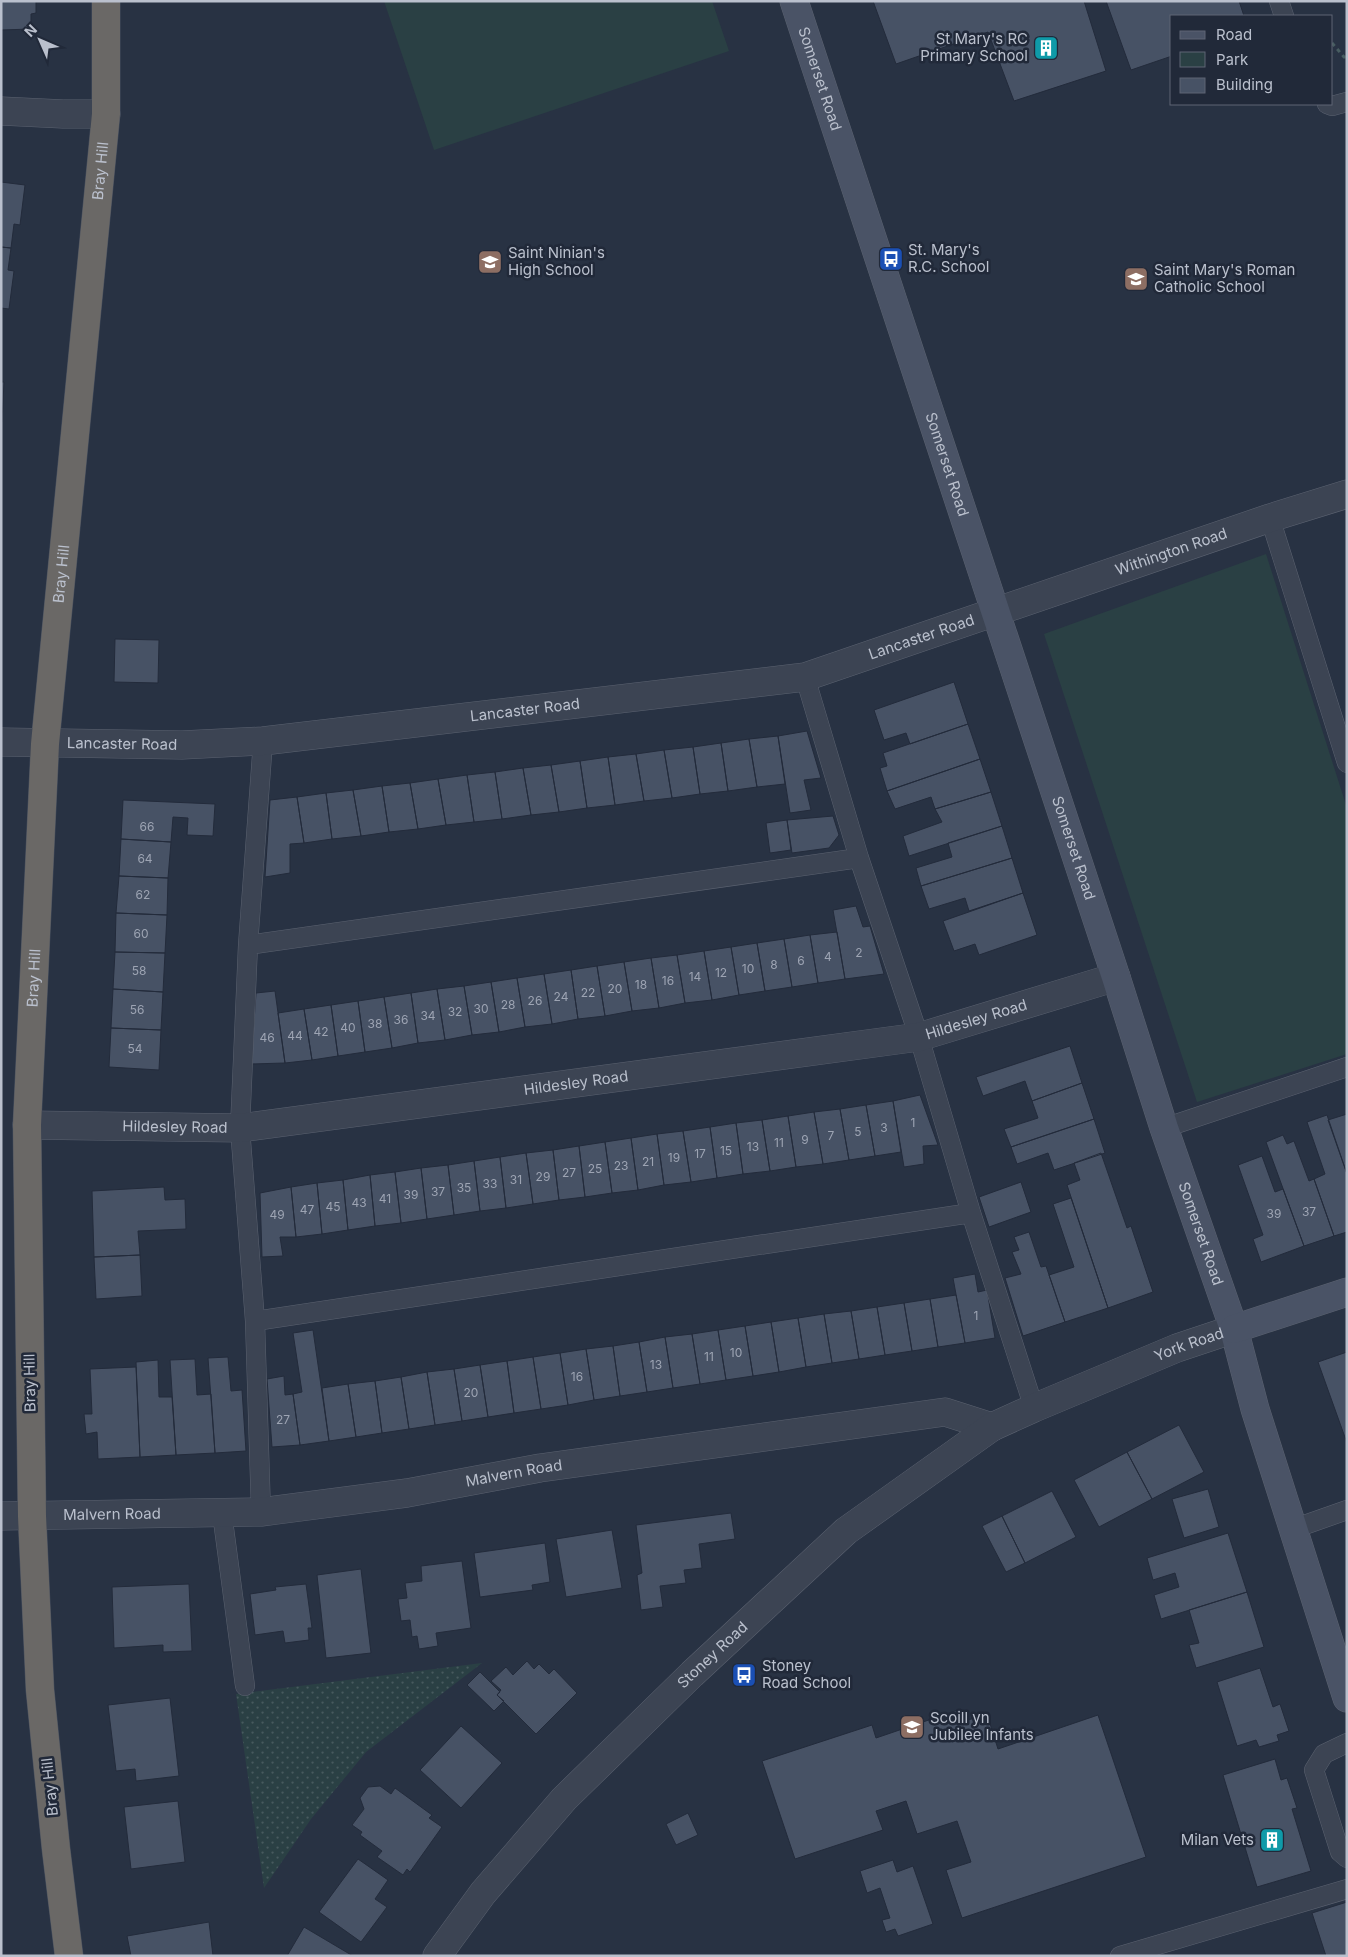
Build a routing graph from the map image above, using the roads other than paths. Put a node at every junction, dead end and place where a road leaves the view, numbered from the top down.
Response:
1 (106, 1) edge
2 (794, 1) edge
3 (1279, 1) edge
4 (1284, 15) edge
5 (1347, 102) edge
6 (1330, 105) edge
7 (1, 111) edge
8 (106, 114) junction
9 (1347, 494) edge
10 (1270, 518) junction
11 (996, 612) junction
12 (805, 677) junction
13 (263, 741) junction
14 (1, 742) edge
15 (45, 744) junction
16 (1347, 763) edge
17 (859, 858) junction
18 (248, 945) junction
19 (1116, 977) junction
20 (919, 1037) junction
21 (1347, 1067) edge
22 (27, 1125) junction
23 (240, 1128) junction
24 (1164, 1128) junction
25 (971, 1213) junction
26 (1347, 1292) edge
27 (255, 1321) junction
28 (1234, 1329) junction
29 (1034, 1408) junction
30 (992, 1427) junction
31 (1347, 1510) edge
32 (262, 1512) junction
33 (222, 1513) junction
34 (1, 1516) edge
35 (32, 1516) junction
36 (1293, 1529) junction
37 (244, 1686) dead end
38 (1347, 1698) edge
39 (1347, 1743) edge
40 (1347, 1858) edge
41 (1347, 1889) edge
42 (69, 1956) edge
43 (436, 1956) edge
44 (1120, 1956) edge

1 - 8 highway, Bray Hill
2 - 11 main road, Somerset Road
3 - 4 lane
5 - 6 lane
7 - 8 street
8 - 15 highway, Bray Hill
9 - 10 street, Withington Road
10 - 11 street, Withington Road
10 - 16 lane
11 - 12 street, Lancaster Road
11 - 19 main road, Somerset Road
12 - 13 street, Lancaster Road
12 - 17 lane
13 - 15 street, Lancaster Road
13 - 18 lane
14 - 15 street, Lancaster Road
15 - 22 highway, Bray Hill
17 - 18 lane
17 - 20 lane
18 - 23 lane
19 - 20 street, Hildesley Road
19 - 24 main road, Somerset Road
20 - 23 street, Hildesley Road
20 - 25 lane
21 - 24 lane
22 - 23 street, Hildesley Road
22 - 35 highway, Bray Hill
23 - 27 lane
24 - 28 main road, Somerset Road
25 - 27 lane
25 - 29 lane
26 - 28 main road, York Road
27 - 32 lane
28 - 29 street, York Road
28 - 36 main road, Somerset Road
29 - 30 street, Stoney Road
30 - 32 street, Malvern Road
30 - 43 street, Stoney Road
31 - 36 lane
32 - 33 street, Malvern Road
33 - 35 street, Malvern Road
33 - 37 lane
34 - 35 street, Malvern Road
35 - 42 highway, Bray Hill
36 - 38 main road, Somerset Road
39 - 40 lane
41 - 44 lane

